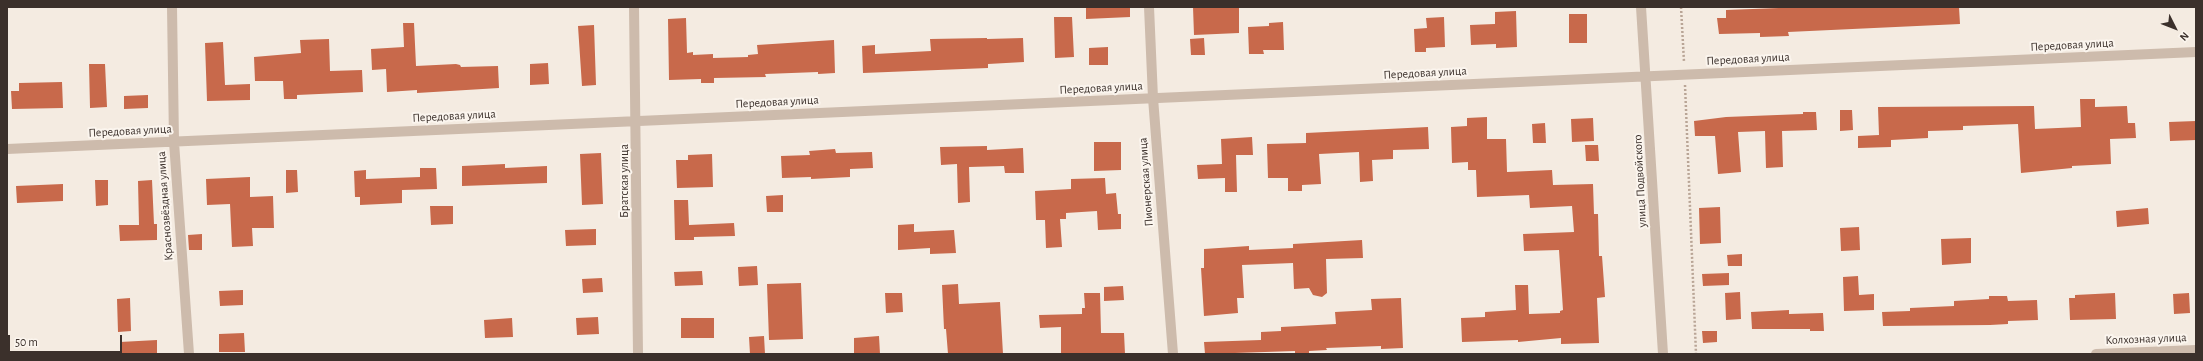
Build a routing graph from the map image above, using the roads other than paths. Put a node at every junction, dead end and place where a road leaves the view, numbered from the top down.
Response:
1 (172, 7) edge
2 (634, 7) edge
3 (1149, 7) edge
4 (1641, 7) edge
5 (2196, 52) edge
6 (1647, 76) junction
7 (1153, 98) junction
8 (636, 121) junction
9 (174, 142) junction
10 (7, 149) edge
11 (2196, 350) edge
12 (189, 354) edge
13 (638, 354) edge
14 (1172, 354) edge
15 (1663, 354) edge
16 (2096, 354) edge

1 - 9 street, Краснозвёздная улица
2 - 8 street, Братская улица
3 - 7 street, Пионерская улица
4 - 6 street, улица Подвойского
5 - 6 street, Передовая улица
6 - 7 street, Передовая улица
6 - 15 street, улица Подвойского
7 - 8 street, Передовая улица
7 - 14 street, Пионерская улица
8 - 9 street, Передовая улица
8 - 13 street, Братская улица
9 - 10 street, Передовая улица
9 - 12 street, Краснозвёздная улица
11 - 16 street, Колхозная улица

